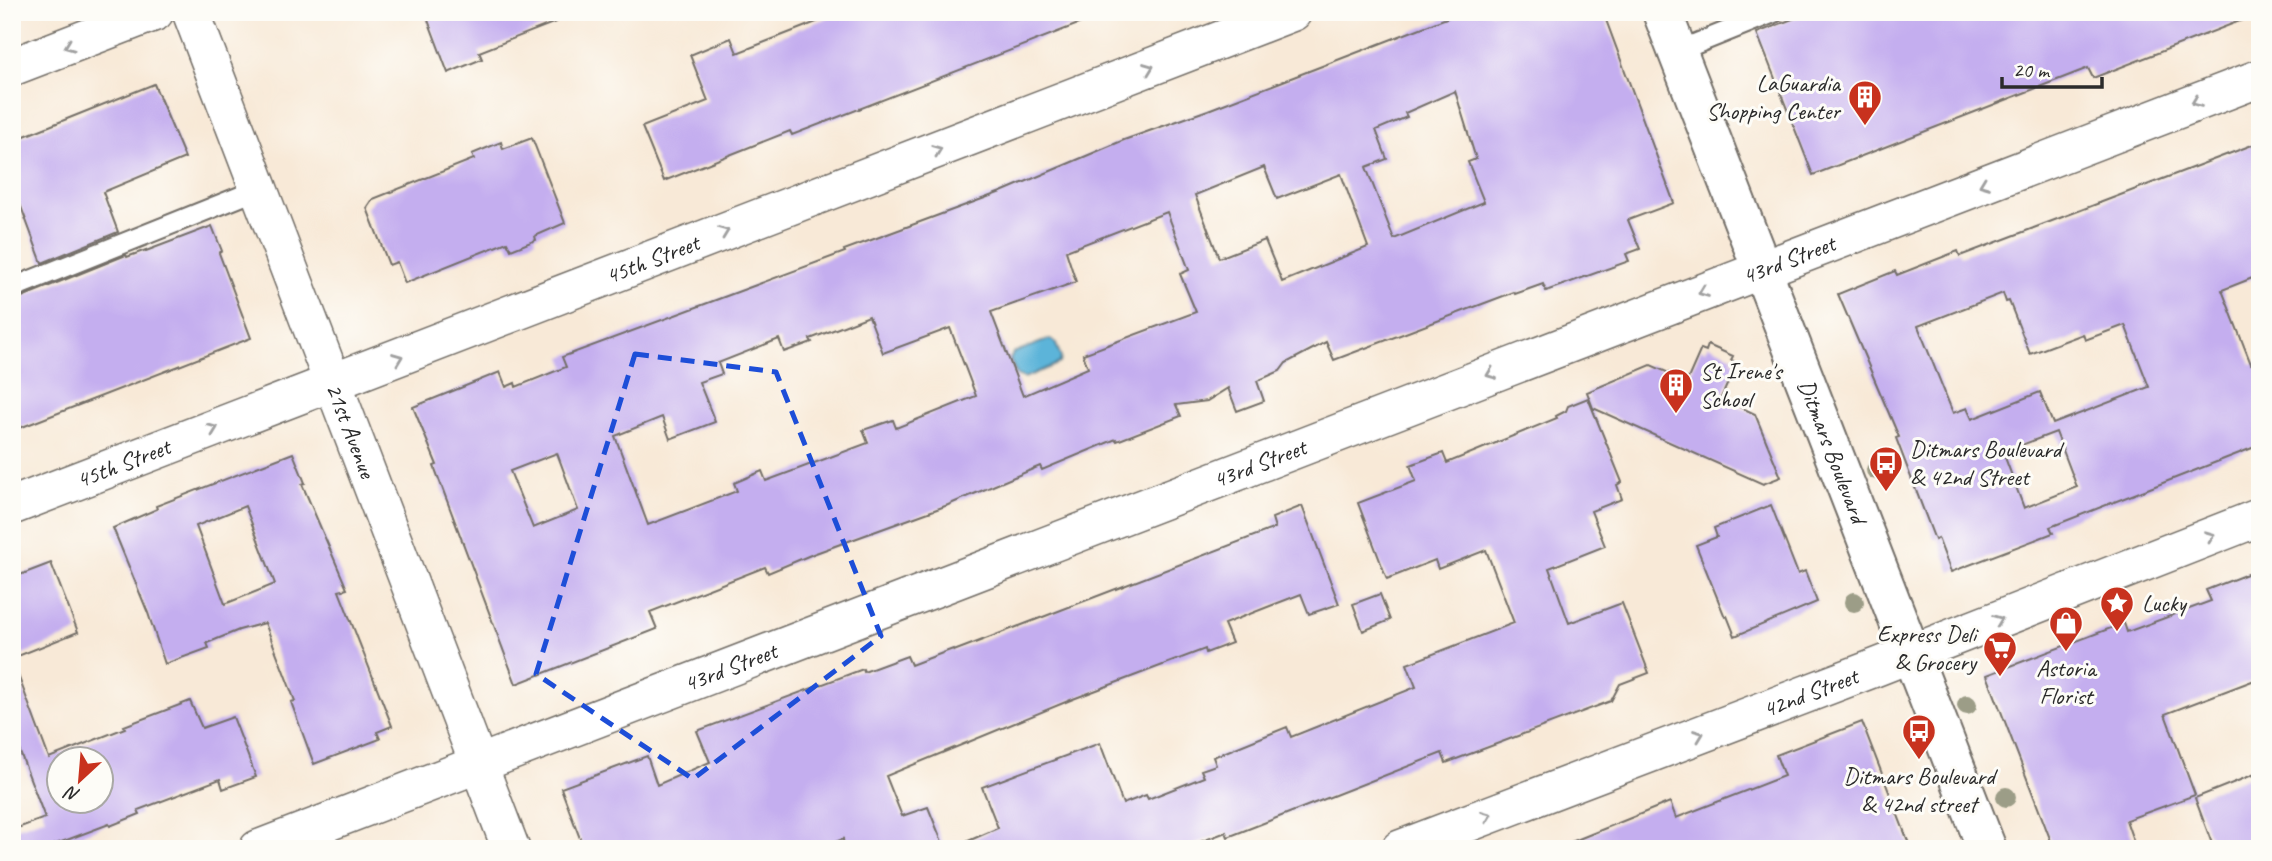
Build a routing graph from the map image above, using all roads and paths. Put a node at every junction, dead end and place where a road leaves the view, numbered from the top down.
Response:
1 (155, 12) edge
2 (191, 12) edge
3 (1293, 12) edge
4 (1662, 12) edge
5 (1775, 12) edge
6 (1678, 51) junction
7 (12, 67) edge
8 (2260, 78) edge
9 (259, 189) junction
10 (1762, 269) junction
11 (12, 288) edge
12 (334, 382) junction
13 (12, 506) edge
14 (2260, 517) edge
15 (1912, 653) junction
16 (479, 765) junction
17 (258, 849) edge
18 (511, 849) edge
19 (1400, 849) edge
20 (1987, 849) edge

1 -> 7 street
2 - 9 street, 21st Avenue
12 -> 3 street, 45th Street
4 - 6 street, Ditmars Boulevard
5 - 6 lane
6 - 10 street, Ditmars Boulevard
8 -> 10 street, 43rd Street
9 - 11 lane
9 - 12 street, 21st Avenue
10 - 15 street, Ditmars Boulevard
10 -> 16 street, 43rd Street
13 -> 12 street, 45th Street
12 - 16 street, 21st Avenue
15 -> 14 street, 42nd Street
19 -> 15 street, 42nd Street
15 - 20 street, Ditmars Boulevard
16 - 17 street, 43rd Street
16 - 18 street, 21st Avenue

